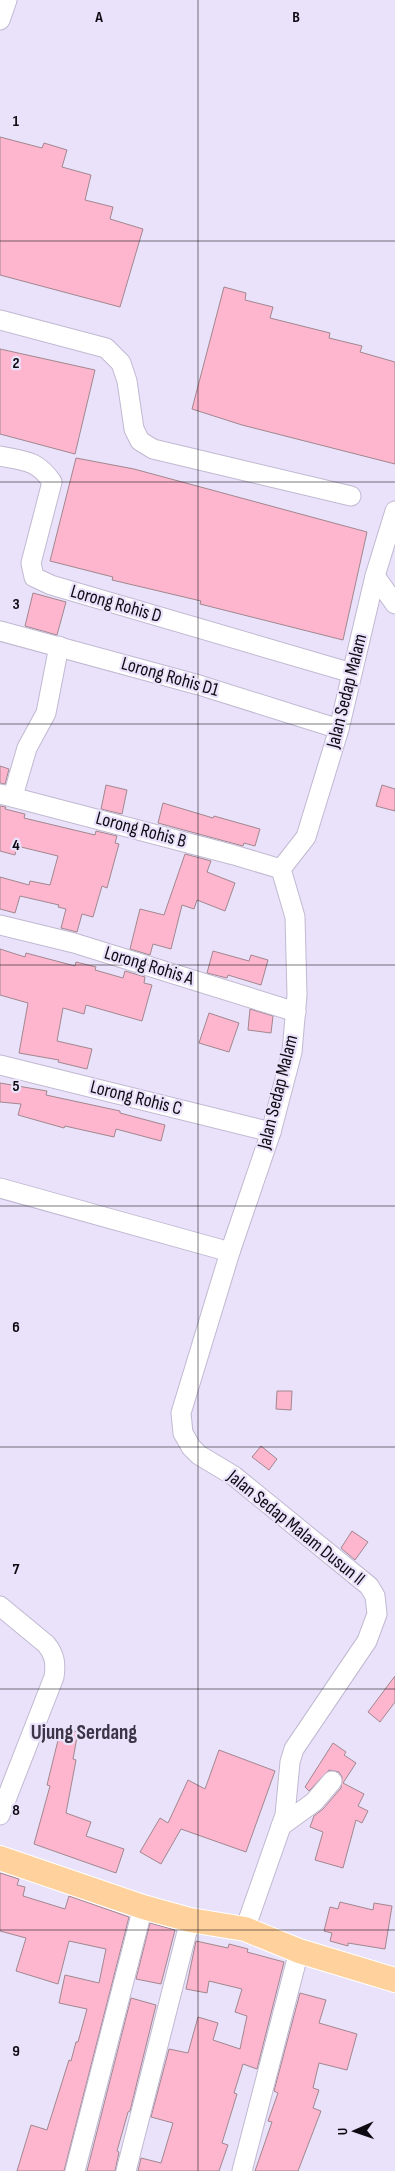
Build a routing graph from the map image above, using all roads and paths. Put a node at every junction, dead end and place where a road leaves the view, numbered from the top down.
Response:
1 (6, 0) edge
2 (0, 20) edge
3 (0, 320) edge
4 (0, 456) edge
5 (351, 496) dead end
6 (395, 511) edge
7 (375, 576) junction
8 (395, 604) edge
9 (0, 631) edge
10 (59, 646) junction
11 (352, 673) junction
12 (338, 729) junction
13 (7, 795) edge
14 (281, 869) junction
15 (0, 925) edge
16 (296, 1012) junction
17 (0, 1064) edge
18 (271, 1132) junction
19 (0, 1188) edge
20 (230, 1252) junction
21 (181, 1413) joint
22 (0, 1606) edge
23 (332, 1781) dead end
24 (0, 1816) edge
25 (281, 1826) junction
26 (0, 1858) edge
27 (143, 1907) junction
28 (190, 1920) junction
29 (245, 1929) junction
30 (299, 1951) junction
31 (395, 1980) edge
32 (75, 2171) edge
33 (126, 2171) edge
34 (242, 2171) edge

1 - 2 street
3 - 5 street
4 - 11 street, Lorong Rohis D
6 - 7 street, Jalan Sedap Malam
7 - 8 street
7 - 11 street, Jalan Sedap Malam
9 - 10 street, Lorong Rohis D1
10 - 12 street, Lorong Rohis D1
10 - 13 street
11 - 12 street, Jalan Sedap Malam
12 - 14 street, Jalan Sedap Malam
13 - 14 street, Lorong Rohis B
14 - 16 street, Jalan Sedap Malam
15 - 16 street, Lorong Rohis A
16 - 18 street, Jalan Sedap Malam
17 - 18 street, Lorong Rohis C
18 - 20 street, Jalan Sedap Malam
19 - 20 street
20 - 21 street, Jalan Sedap Malam
21 - 25 street, Jalan Sedap Malam Dusun II
22 - 24 street
23 - 25 street
25 - 29 street, Jalan Sedap Malam Dusun II
26 - 27 main road
27 - 28 main road
27 - 32 street
28 - 29 main road
28 - 33 street
29 - 30 main road
30 - 31 main road
30 - 34 street

